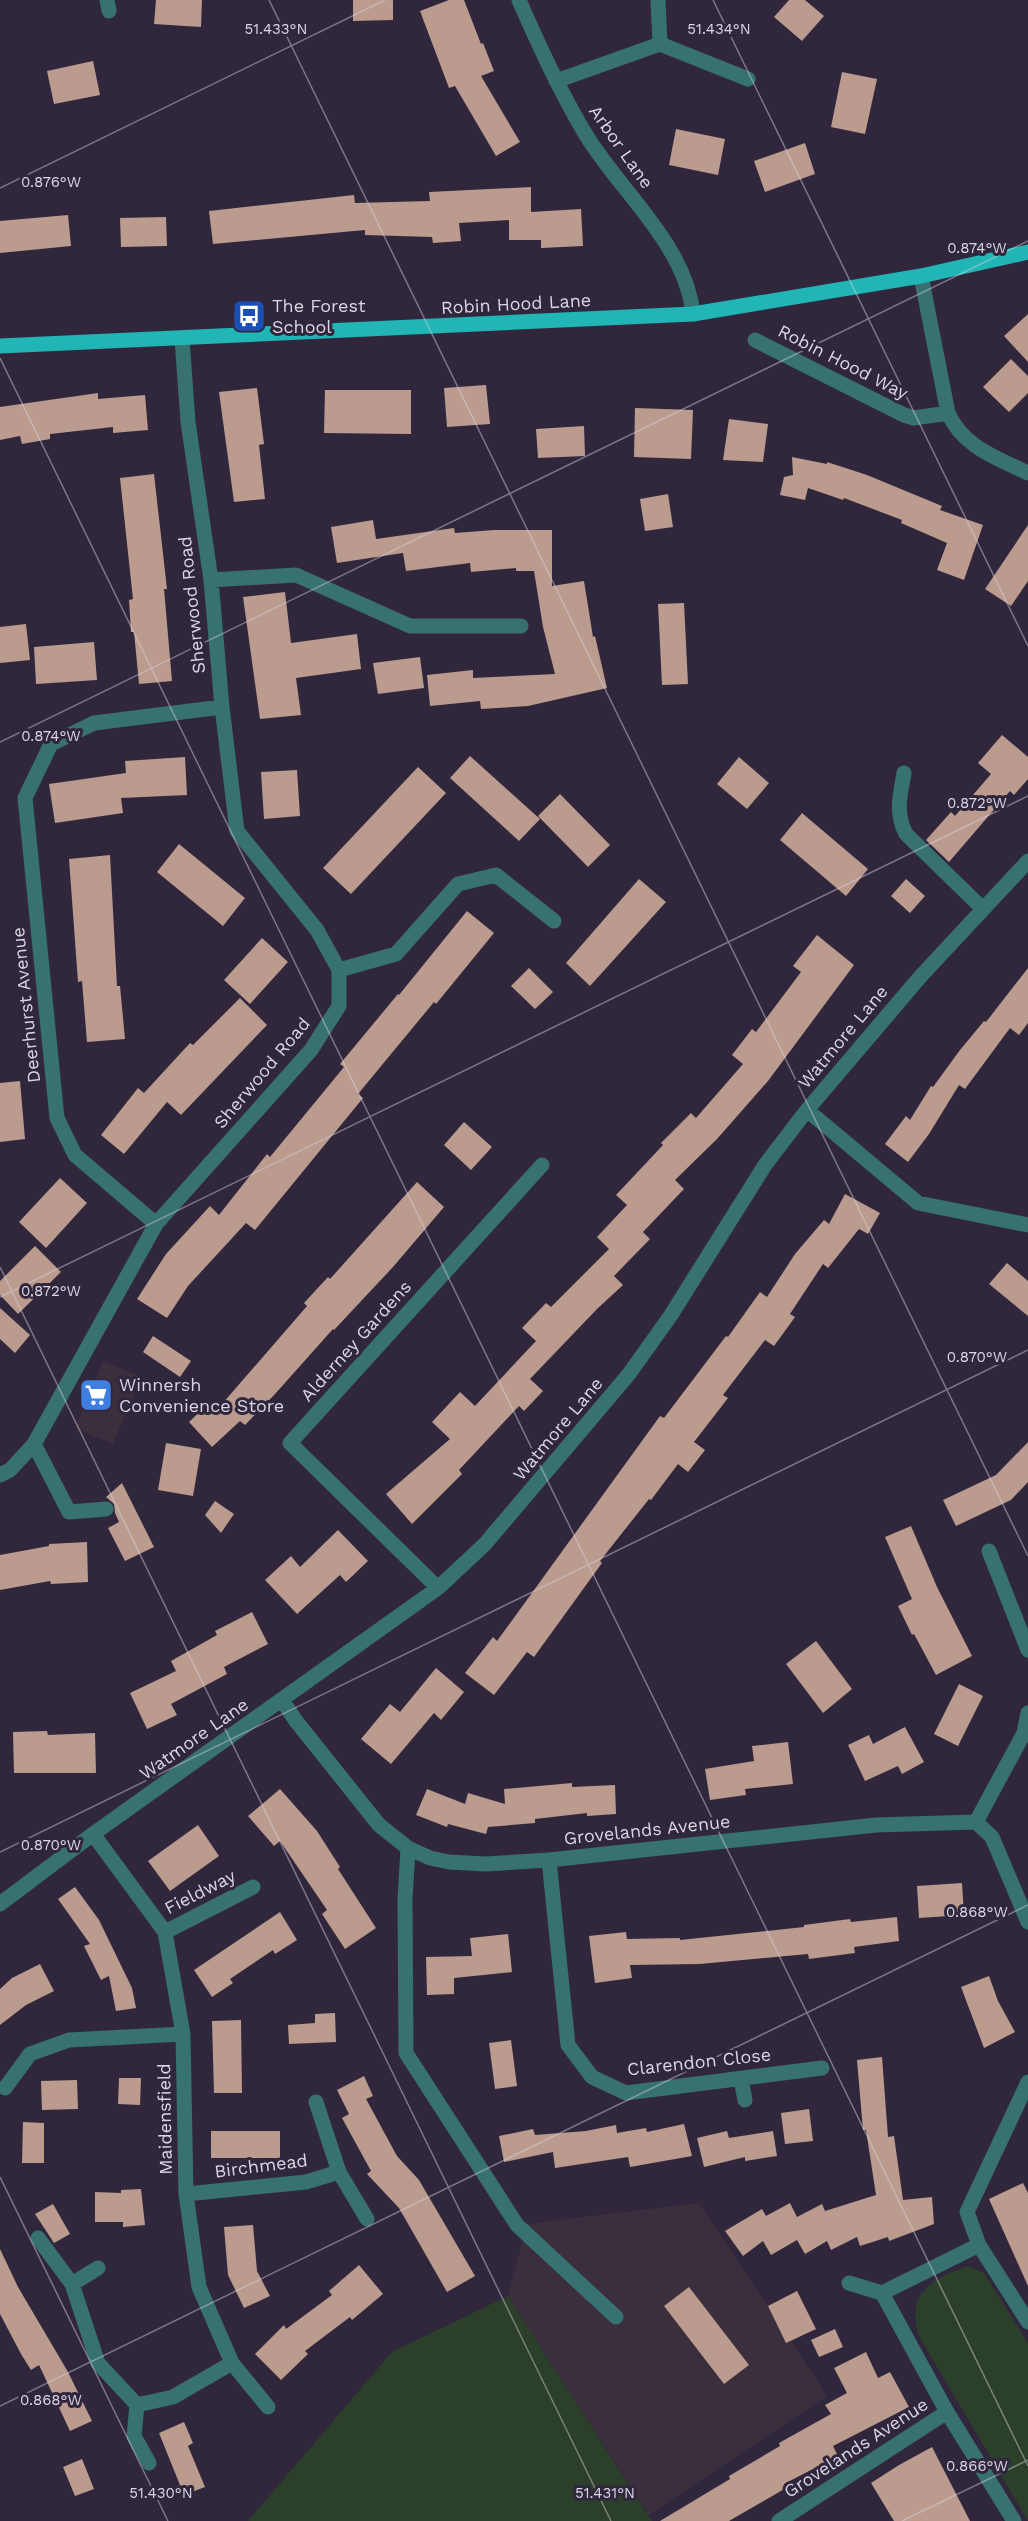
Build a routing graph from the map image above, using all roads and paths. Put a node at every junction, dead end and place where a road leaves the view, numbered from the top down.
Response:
1 (519, 0) edge
2 (658, 0) edge
3 (660, 44) junction
4 (748, 79) dead end
5 (556, 81) junction
6 (1028, 252) edge
7 (921, 276) junction
8 (693, 314) junction
9 (182, 339) junction
10 (755, 340) dead end
11 (0, 346) edge
12 (948, 413) junction
13 (1028, 473) edge
14 (211, 580) junction
15 (521, 626) dead end
16 (222, 707) junction
17 (904, 773) dead end
18 (1028, 861) edge
19 (983, 909) junction
20 (554, 921) dead end
21 (339, 970) junction
22 (807, 1110) junction
23 (542, 1165) dead end
24 (156, 1224) junction
25 (1028, 1225) edge
26 (34, 1444) junction
27 (0, 1475) edge
28 (106, 1509) dead end
29 (989, 1551) dead end
30 (438, 1588) junction
31 (1028, 1650) edge
32 (282, 1700) junction
33 (1028, 1713) edge
34 (976, 1822) junction
35 (93, 1834) junction
36 (408, 1848) junction
37 (549, 1860) junction
38 (253, 1887) dead end
39 (0, 1904) edge
40 (1028, 1921) edge
41 (165, 1932) junction
42 (183, 2034) junction
43 (822, 2068) dead end
44 (741, 2079) junction
45 (1028, 2082) edge
46 (5, 2088) dead end
47 (745, 2100) dead end
48 (316, 2102) dead end
49 (339, 2172) junction
50 (186, 2194) junction
51 (367, 2219) dead end
52 (38, 2238) dead end
53 (979, 2245) junction
54 (98, 2268) dead end
55 (849, 2283) dead end
56 (72, 2284) junction
57 (882, 2293) junction
58 (616, 2317) dead end
59 (1028, 2322) edge
60 (232, 2363) junction
61 (137, 2405) junction
62 (268, 2407) dead end
63 (947, 2412) junction
64 (149, 2463) dead end
65 (785, 2520) edge
66 (1014, 2521) edge

1 - 5 street, Arbor Lane
2 - 3 street
3 - 4 street
3 - 5 street
5 - 8 street, Arbor Lane
6 - 7 main road, Robin Hood Lane
7 - 8 main road, Robin Hood Lane
7 - 12 street
8 - 9 main road, Robin Hood Lane
9 - 11 main road, Robin Hood Lane
9 - 14 street, Sherwood Road
10 - 12 street, Robin Hood Way
12 - 13 street
14 - 15 street
14 - 16 street, Sherwood Road
16 - 21 street, Sherwood Road
16 - 24 street, Deerhurst Avenue
17 - 19 street
18 - 19 street, Watmore Lane
19 - 22 street, Watmore Lane
20 - 21 street
21 - 24 street, Sherwood Road
22 - 25 street
22 - 30 street, Watmore Lane
23 - 30 street, Alderney Gardens
24 - 26 street, Sherwood Road
26 - 27 street, Sherwood Road
26 - 28 street
29 - 31 street
30 - 32 street, Watmore Lane
32 - 35 street, Watmore Lane
32 - 36 street, Grovelands Avenue
33 - 34 street
34 - 37 street, Grovelands Avenue
34 - 40 street
35 - 39 street, Watmore Lane
35 - 41 street, Maidensfield
36 - 37 street, Grovelands Avenue
36 - 58 street
37 - 44 street, Clarendon Close
38 - 41 street, Fieldway
41 - 42 street, Maidensfield
42 - 46 street
42 - 50 street, Maidensfield
43 - 44 street, Clarendon Close
44 - 47 street
45 - 53 street
48 - 49 street, Birchmead
49 - 50 street, Birchmead
49 - 51 street, Birchmead
50 - 60 street, Maidensfield
52 - 56 street
53 - 57 street
53 - 59 street
54 - 56 street
55 - 57 street
56 - 61 street
57 - 63 street, Grovelands Avenue
60 - 61 street
60 - 62 street, Maidensfield
61 - 64 street
63 - 65 street, Grovelands Avenue
63 - 66 street, Grovelands Avenue

